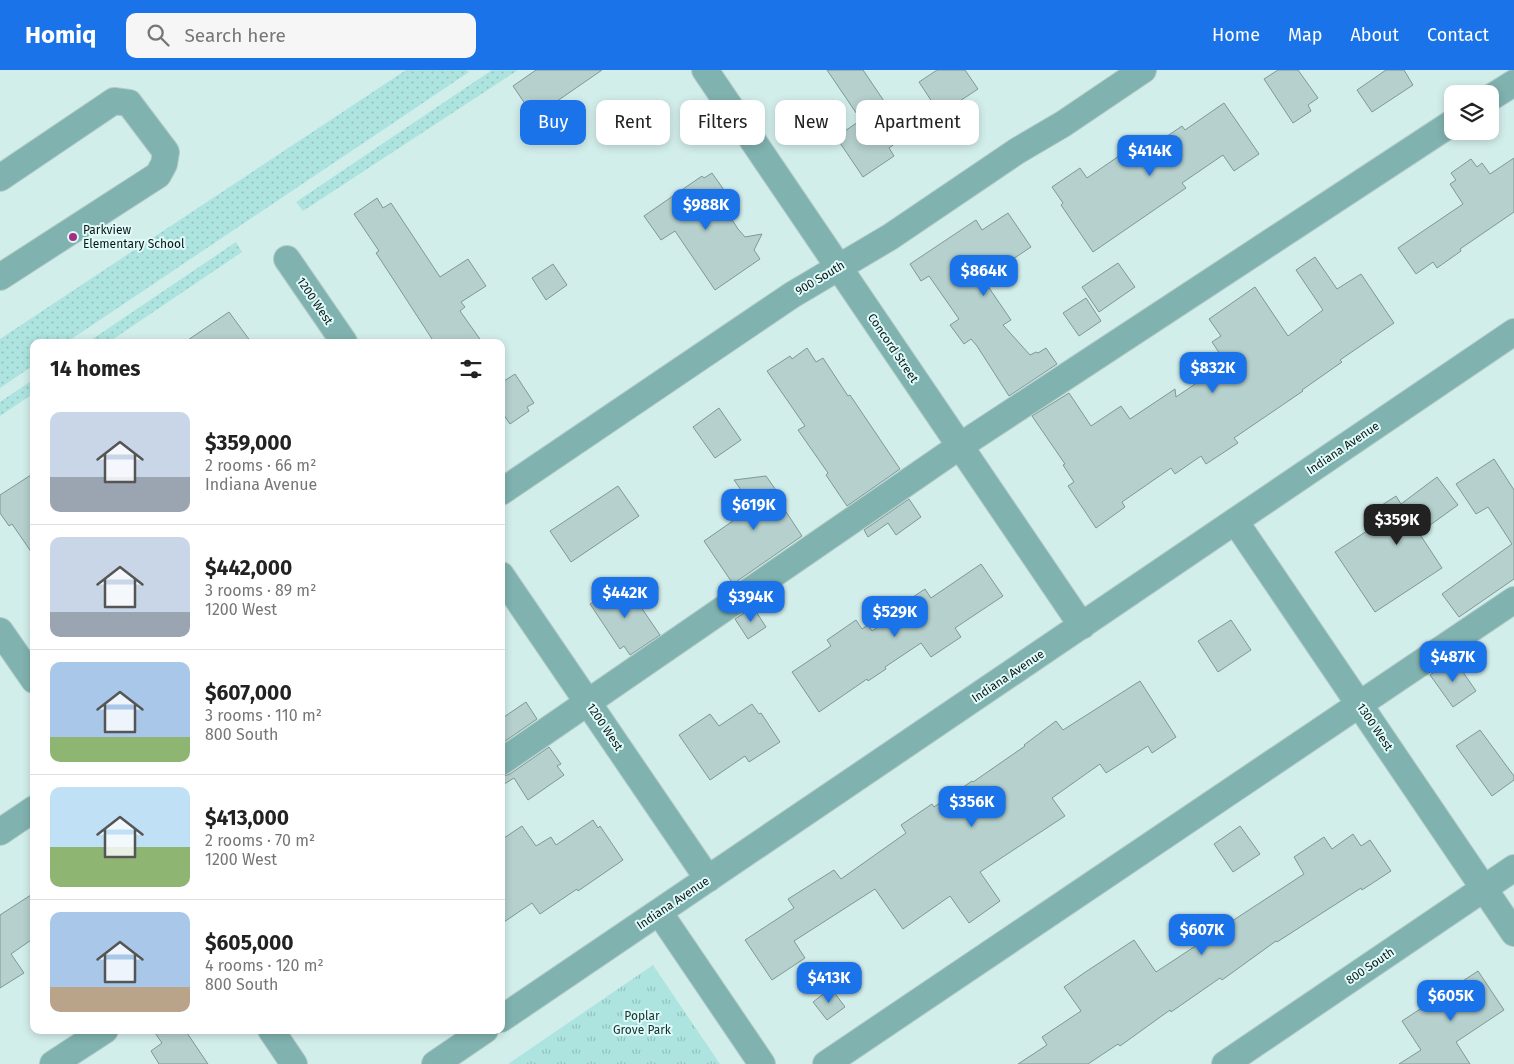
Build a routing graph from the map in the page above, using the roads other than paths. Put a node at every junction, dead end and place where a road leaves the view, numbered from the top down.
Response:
1 (704, 70) edge
2 (1143, 70) edge
3 (1514, 83) edge
4 (1499, 92) edge
5 (1444, 128) edge
6 (0, 178) edge
7 (287, 259) dead end
8 (838, 267) junction
9 (0, 278) edge
10 (1514, 332) edge
11 (342, 339) edge
12 (960, 446) junction
13 (505, 489) edge
14 (1235, 522) junction
15 (505, 581) edge
16 (1514, 600) edge
17 (1082, 626) junction
18 (0, 631) edge
19 (30, 674) edge
20 (588, 703) junction
21 (1359, 705) junction
22 (505, 759) edge
23 (30, 812) edge
24 (0, 832) edge
25 (1514, 868) edge
26 (708, 880) junction
27 (1484, 888) junction
28 (659, 912) junction
29 (1514, 933) edge
30 (505, 1016) edge
31 (99, 1034) edge
32 (274, 1034) edge
33 (480, 1034) edge
34 (53, 1064) edge
35 (294, 1064) edge
36 (435, 1064) edge
37 (762, 1064) edge
38 (826, 1064) edge
39 (1225, 1064) edge

1 - 8 street, Concord Street
2 - 8 street, 900 South
3 - 4 street
5 - 12 street
6 - 9 street
7 - 11 street, 1200 West
8 - 12 street, Concord Street
8 - 13 street, 900 South
10 - 14 street, Indiana Avenue
12 - 17 street, Concord Street
12 - 20 street
14 - 17 street, Indiana Avenue
14 - 21 street, 1300 West
15 - 20 street, 1200 West
16 - 21 street
17 - 26 street, Indiana Avenue
18 - 19 street
20 - 22 street
20 - 26 street, 1200 West
21 - 27 street, 1300 West
21 - 38 street
23 - 24 street
25 - 27 street, 800 South
26 - 28 street, Indiana Avenue
27 - 29 street, 1300 West
27 - 39 street, 800 South
28 - 30 street, Indiana Avenue
28 - 37 street
31 - 34 street
32 - 35 street
33 - 36 street

